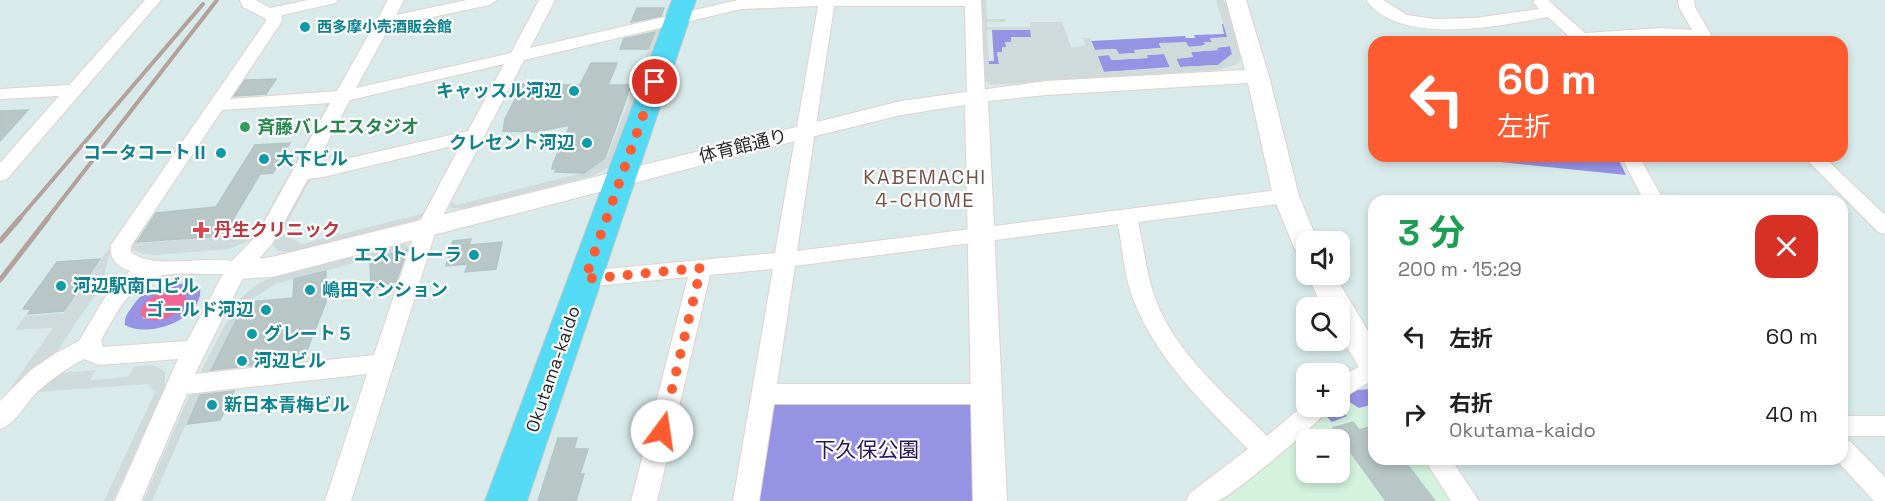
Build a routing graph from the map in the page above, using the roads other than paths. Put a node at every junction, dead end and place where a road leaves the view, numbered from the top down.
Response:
1 (153, 0) edge
2 (248, 0) edge
3 (330, 0) edge
4 (396, 0) edge
5 (489, 0) edge
6 (547, 0) edge
7 (1236, 0) edge
8 (1374, 0) edge
9 (1539, 0) edge
10 (1686, 0) edge
11 (827, 1) edge
12 (973, 1) edge
13 (681, 9) edge
14 (1552, 11) junction
15 (266, 14) junction
16 (383, 23) junction
17 (1579, 36) edge
18 (1628, 36) edge
19 (1684, 36) edge
20 (1703, 36) edge
21 (519, 56) junction
22 (1258, 76) junction
23 (75, 90) junction
24 (0, 94) edge
25 (343, 96) junction
26 (976, 96) junction
27 (217, 105) junction
28 (805, 130) junction
29 (477, 135) junction
30 (1633, 162) edge
31 (1818, 162) edge
32 (301, 173) junction
33 (0, 175) edge
34 (621, 177) junction
35 (1651, 195) edge
36 (1286, 196) junction
37 (1127, 216) junction
38 (427, 227) junction
39 (1885, 227) edge
40 (1300, 231) edge
41 (981, 234) junction
42 (785, 260) junction
43 (701, 268) junction
44 (154, 269) junction
45 (237, 269) junction
46 (585, 279) junction
47 (1350, 327) edge
48 (90, 346) junction
49 (194, 349) junction
50 (1368, 357) edge
51 (384, 363) junction
52 (1368, 371) edge
53 (1350, 382) edge
54 (180, 385) junction
55 (763, 394) junction
56 (985, 394) junction
57 (1308, 417) edge
58 (0, 419) edge
59 (1848, 426) edge
60 (1885, 426) edge
61 (1265, 450) junction
62 (1848, 455) edge
63 (1441, 465) edge
64 (1885, 495) edge
65 (128, 501) edge
66 (339, 501) edge
67 (506, 501) edge
68 (644, 501) edge
69 (746, 501) edge
70 (990, 501) edge
71 (1199, 501) edge
72 (1466, 501) edge

1 - 23 street
2 - 15 street
3 - 15 street
4 - 16 street
5 - 16 street
6 - 21 street
7 - 22 street
8 - 14 street
9 - 14 street
10 - 20 street
11 - 12 street
11 - 13 street
11 - 28 street
12 - 26 street
13 - 21 street
13 - 34 main road, Okutama-kaido
14 - 17 street
15 - 27 street
16 - 25 street
18 - 19 street
21 - 25 street
21 - 29 street
22 - 26 street, 体育館通り
22 - 36 street
23 - 24 street
23 - 33 street
25 - 27 street
25 - 32 street
26 - 28 street, 体育館通り
26 - 41 street
27 - 44 street
28 - 34 street, 体育館通り
28 - 42 street
29 - 32 street
29 - 38 street
30 - 35 street
31 - 39 street
32 - 45 street
34 - 38 street, 体育館通り
34 - 46 main road, Okutama-kaido
36 - 37 street
36 - 40 street
37 - 41 street
37 - 61 street
38 - 45 street, 体育館通り
38 - 51 street
41 - 42 street
41 - 56 street
42 - 43 street
42 - 55 street
43 - 46 street
43 - 68 street
44 - 45 street
44 - 48 street
45 - 49 street
46 - 67 main road, Okutama-kaido
47 - 50 street
48 - 49 street
48 - 58 street
49 - 54 street
51 - 54 street
51 - 66 street
52 - 53 street
54 - 65 street
55 - 56 street
55 - 69 street
56 - 70 street
57 - 61 street
59 - 60 street
61 - 71 street
62 - 64 street
63 - 72 street

